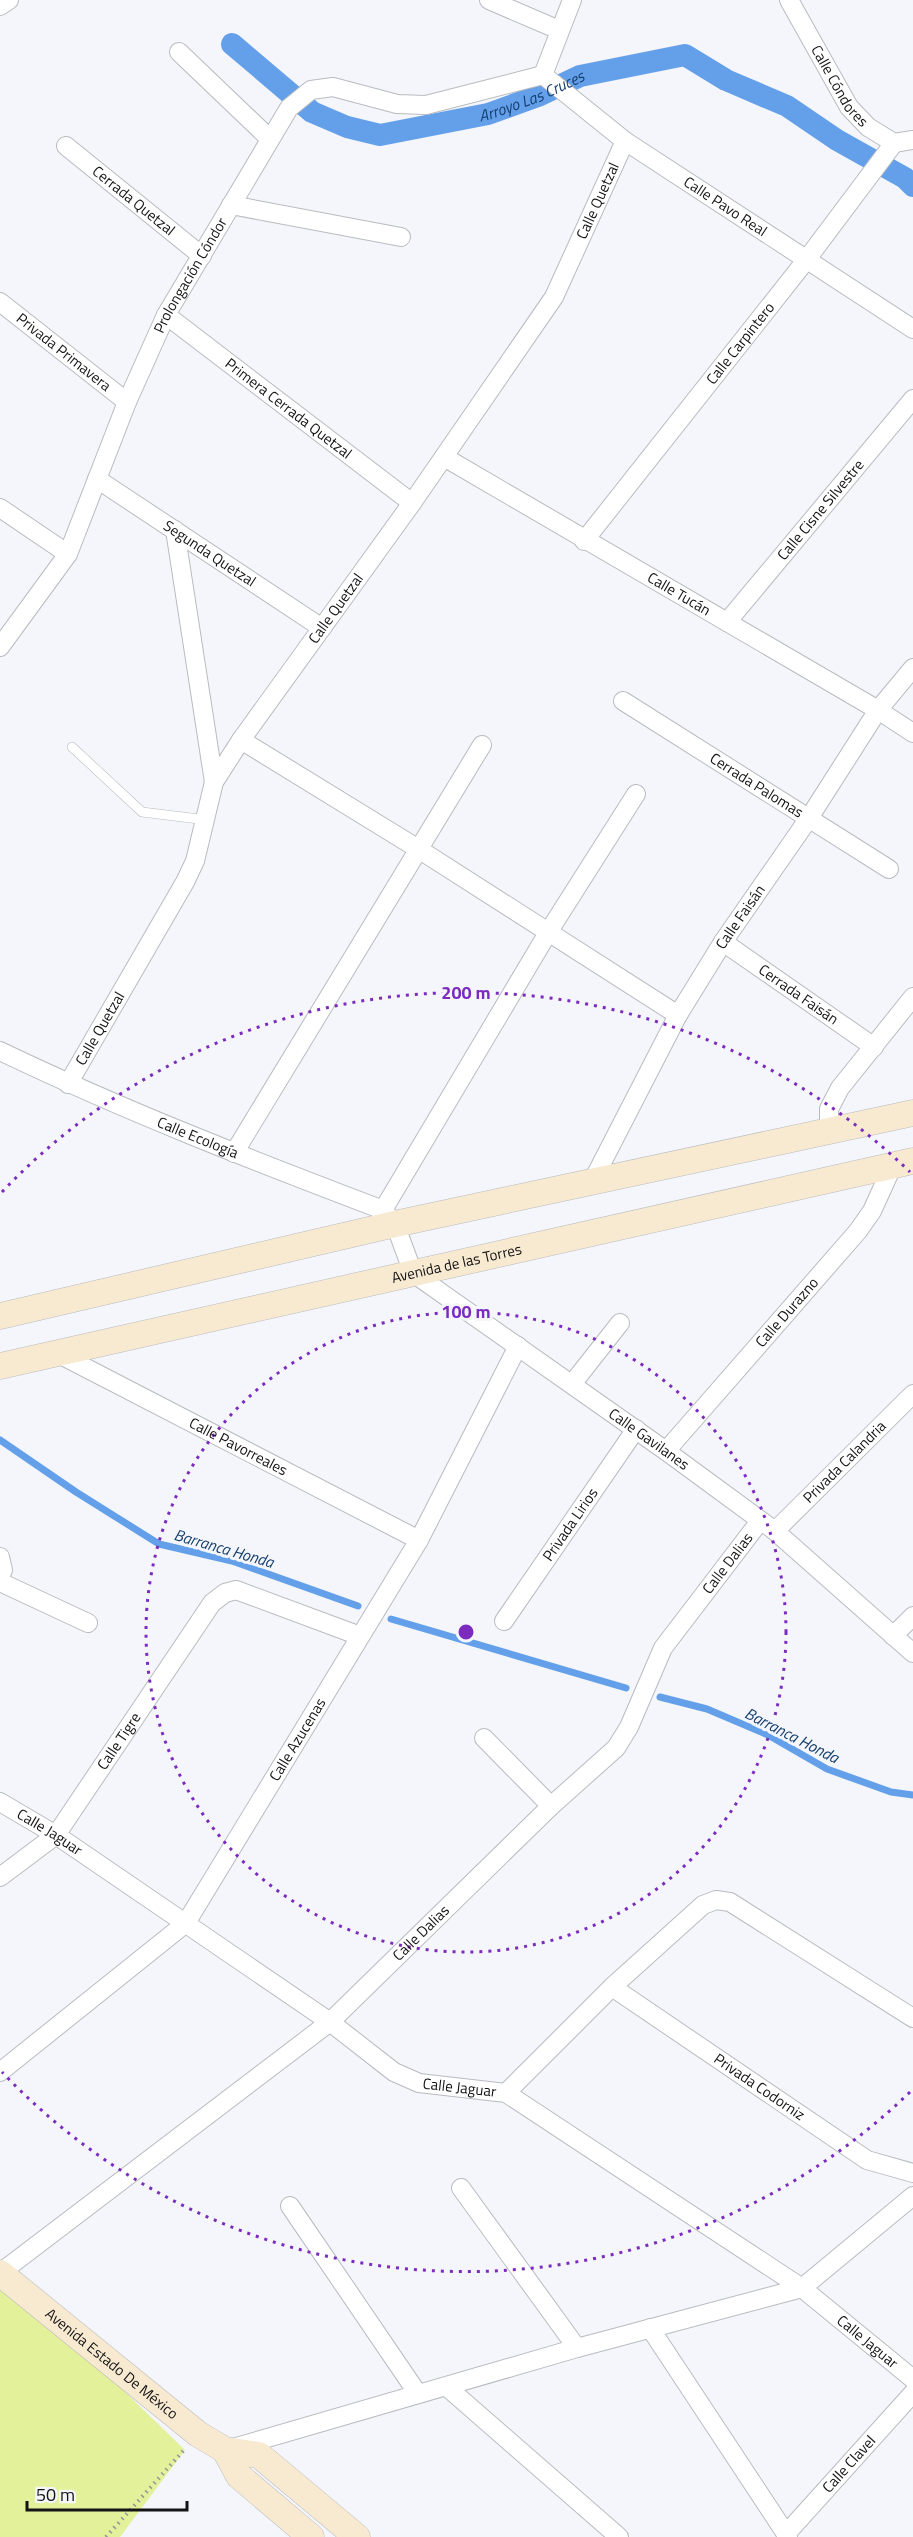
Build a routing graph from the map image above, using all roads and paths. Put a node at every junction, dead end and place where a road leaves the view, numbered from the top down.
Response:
1 (9, 0) edge
2 (489, 0) edge
3 (572, 0) edge
4 (789, 0) edge
5 (0, 6) edge
6 (559, 30) junction
7 (179, 52) dead end
8 (547, 78) junction
9 (270, 139) junction
10 (913, 140) edge
11 (625, 141) junction
12 (894, 143) junction
13 (66, 146) dead end
14 (231, 205) junction
15 (401, 237) dead end
16 (202, 256) junction
17 (807, 260) junction
18 (0, 302) edge
19 (166, 315) junction
20 (913, 329) edge
21 (913, 399) edge
22 (127, 402) junction
23 (444, 457) junction
24 (97, 478) junction
25 (412, 503) junction
26 (0, 508) edge
27 (175, 530) junction
28 (584, 541) junction
29 (68, 554) junction
30 (727, 622) junction
31 (322, 628) junction
32 (0, 647) edge
33 (913, 668) edge
34 (623, 701) dead end
35 (878, 710) junction
36 (913, 733) edge
37 (240, 740) junction
38 (482, 745) dead end
39 (72, 747) dead end
40 (214, 782) junction
41 (636, 794) dead end
42 (809, 818) junction
43 (207, 820) junction
44 (420, 850) junction
45 (889, 869) dead end
46 (549, 931) junction
47 (723, 942) junction
48 (913, 997) edge
49 (678, 1015) junction
50 (874, 1047) junction
51 (0, 1051) edge
52 (68, 1084) junction
53 (913, 1113) edge
54 (829, 1131) junction
55 (234, 1153) junction
56 (903, 1163) edge
57 (592, 1182) junction
58 (389, 1217) junction
59 (413, 1273) junction
60 (3, 1314) edge
61 (620, 1323) dead end
62 (518, 1346) junction
63 (57, 1353) junction
64 (0, 1366) edge
65 (572, 1384) junction
66 (913, 1394) edge
67 (636, 1429) junction
68 (666, 1450) junction
69 (768, 1526) junction
70 (419, 1540) junction
71 (1, 1572) edge
72 (913, 1616) edge
73 (504, 1621) dead end
74 (88, 1623) dead end
75 (360, 1636) junction
76 (893, 1636) junction
77 (913, 1653) edge
78 (484, 1738) dead end
79 (0, 1802) edge
80 (551, 1806) junction
81 (56, 1835) junction
82 (0, 1877) edge
83 (186, 1923) junction
84 (612, 1987) junction
85 (913, 2018) edge
86 (330, 2022) junction
87 (0, 2072) edge
88 (506, 2094) junction
89 (913, 2173) edge
90 (461, 2188) dead end
91 (913, 2196) edge
92 (290, 2206) dead end
93 (0, 2273) edge
94 (802, 2288) junction
95 (650, 2328) junction
96 (577, 2348) junction
97 (913, 2379) edge
98 (447, 2387) junction
99 (913, 2393) edge
100 (418, 2394) junction
101 (198, 2434) junction
102 (225, 2450) junction
103 (787, 2535) edge
104 (106, 2537) edge
105 (311, 2537) edge
106 (357, 2537) edge
107 (619, 2537) edge

1 - 5 street
2 - 6 street
3 - 6 street
4 - 12 street, Calle Cóndores
6 - 8 street
7 - 9 street
8 - 9 street, Prolongación Cóndor
8 - 11 street, Calle Pavo Real
9 - 14 street, Prolongación Cóndor
10 - 12 street
11 - 17 street, Calle Pavo Real
11 - 23 street, Calle Quetzal
12 - 17 street, Calle Carpintero
13 - 16 street, Cerrada Quetzal
14 - 15 street
14 - 16 street, Prolongación Cóndor
16 - 19 street, Prolongación Cóndor
17 - 20 street, Calle Pavo Real
17 - 28 street, Calle Carpintero
18 - 22 street, Privada Primavera
19 - 22 street, Prolongación Cóndor
19 - 25 street, Primera Cerrada Quetzal
21 - 30 street, Calle Cisne Silvestre
22 - 24 street, Prolongación Cóndor
23 - 25 street, Calle Quetzal
23 - 28 street, Calle Tucán
24 - 27 street, Segunda Quetzal
24 - 29 street, Prolongación Cóndor
25 - 31 street, Calle Quetzal
26 - 29 street
27 - 31 street, Segunda Quetzal
27 - 40 street
28 - 30 street, Calle Tucán
29 - 32 street, Prolongación Cóndor
30 - 35 street, Calle Tucán
31 - 37 street, Calle Quetzal
33 - 35 street, Calle Faisán
34 - 42 street, Cerrada Palomas
35 - 36 street, Calle Tucán
35 - 42 street, Calle Faisán
37 - 40 street, Calle Quetzal
37 - 44 street
38 - 44 street
39 - 43 lane
40 - 43 street, Calle Quetzal
41 - 46 street
42 - 45 street, Cerrada Palomas
42 - 47 street, Calle Faisán
43 - 52 street, Calle Quetzal
44 - 46 street
44 - 55 street
46 - 49 street
46 - 58 street
47 - 49 street, Calle Faisán
47 - 50 street, Cerrada Faisán
48 - 50 street
49 - 57 street, Calle Faisán
50 - 54 street
51 - 52 street, Calle Ecología
52 - 55 street, Calle Ecología
53 - 54 main road
54 - 57 main road
55 - 58 street, Calle Ecología
56 - 59 main road, Avenida de las Torres
56 - 68 street, Calle Durazno
57 - 58 main road
58 - 59 street
58 - 60 main road
59 - 62 street, Calle Gavilanes
59 - 63 main road, Avenida de las Torres
61 - 65 street
62 - 65 street, Calle Gavilanes
62 - 70 street, Calle Azucenas
63 - 64 main road, Avenida de las Torres
63 - 70 street, Calle Pavorreales
65 - 67 street, Calle Gavilanes
66 - 69 street, Privada Calandria
67 - 68 street, Calle Gavilanes
67 - 73 street, Privada Lirios
68 - 69 street, Calle Gavilanes
69 - 76 street, Calle Gavilanes
69 - 80 street, Calle Dalias
70 - 75 street, Calle Azucenas
71 - 74 street
72 - 76 street
75 - 81 street, Calle Tigre
75 - 83 street, Calle Azucenas
76 - 77 street, Calle Gavilanes
78 - 80 street
79 - 81 street, Calle Jaguar
80 - 86 street, Calle Dalias
81 - 82 street, Calle Tigre
81 - 83 street, Calle Jaguar
83 - 86 street, Calle Jaguar
83 - 87 street, Calle Azucenas
84 - 85 street
84 - 88 street
84 - 89 street, Privada Codorniz
86 - 88 street, Calle Jaguar
86 - 93 street, Calle Dalias
88 - 94 street, Calle Jaguar
90 - 96 street
91 - 94 street
92 - 100 street
93 - 101 main road, Avenida Estado De México
94 - 95 street
94 - 97 street, Calle Jaguar
95 - 96 street
95 - 103 street
96 - 98 street
98 - 100 street
98 - 107 street
99 - 103 street, Calle Clavel
100 - 102 street
101 - 102 main road, Avenida Estado De México
101 - 104 path
102 - 105 main road
102 - 106 main road, Avenida Estado De México

